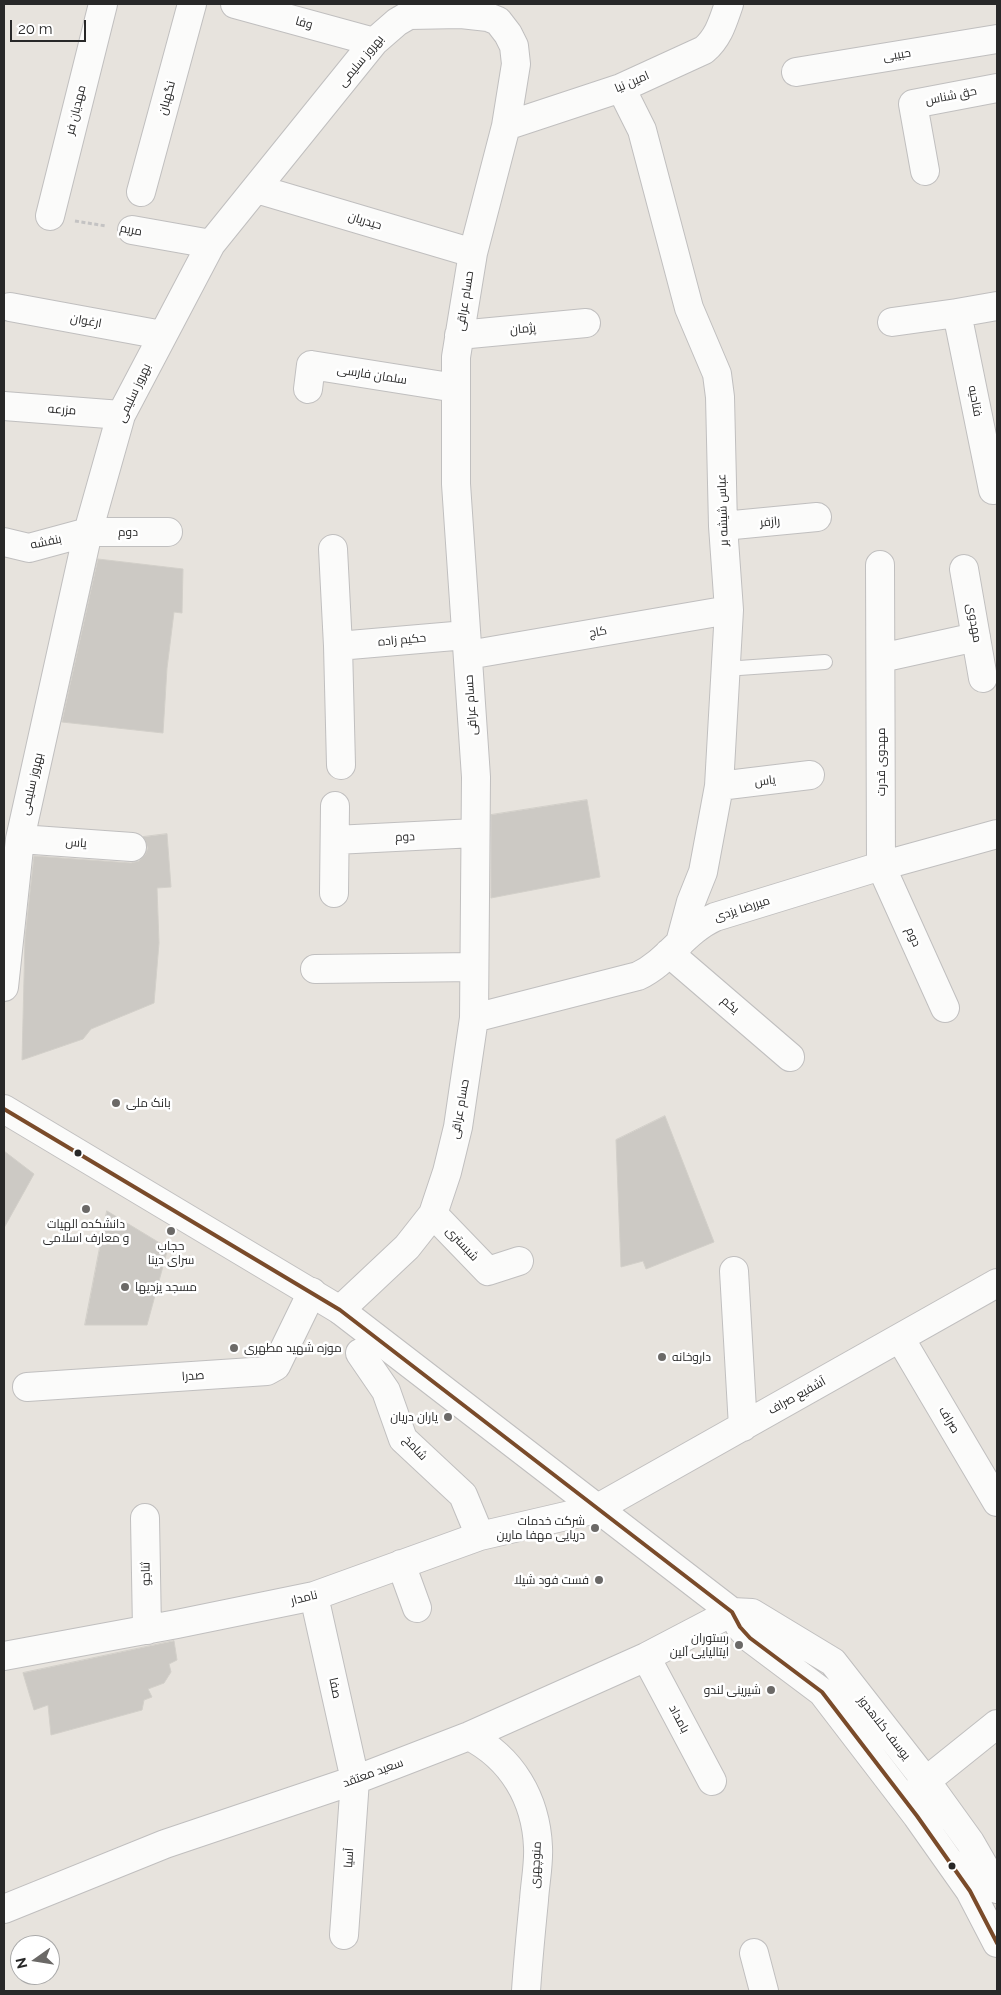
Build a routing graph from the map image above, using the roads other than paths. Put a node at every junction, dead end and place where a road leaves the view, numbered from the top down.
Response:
1 (103, 4) edge
2 (192, 4) edge
3 (234, 4) edge
4 (729, 4) edge
5 (416, 9) edge
6 (997, 39) edge
7 (374, 42) junction
8 (516, 64) joint
9 (796, 72) dead end
10 (622, 88) junction
11 (997, 88) edge
12 (506, 126) junction
13 (925, 171) dead end
14 (257, 189) junction
15 (142, 192) dead end
16 (50, 216) road end
17 (132, 230) road end
18 (211, 244) junction
19 (473, 253) junction
20 (997, 306) edge
21 (10, 307) dead end
22 (957, 313) junction
23 (892, 322) dead end
24 (586, 323) dead end
25 (162, 335) junction
26 (460, 336) junction
27 (456, 388) junction
28 (308, 389) dead end
29 (4, 406) edge
30 (121, 415) junction
31 (993, 490) dead end
32 (817, 517) dead end
33 (723, 526) junction
34 (88, 532) junction
35 (168, 532) dead end
36 (4, 542) edge
37 (333, 549) dead end
38 (880, 565) dead end
39 (964, 569) dead end
40 (729, 610) junction
41 (976, 637) junction
42 (467, 645) junction
43 (338, 646) junction
44 (881, 658) junction
45 (826, 662) dead end
46 (725, 669) junction
47 (983, 678) dead end
48 (341, 765) dead end
49 (810, 776) dead end
50 (719, 786) junction
51 (335, 806) dead end
52 (476, 833) junction
53 (997, 834) edge
54 (20, 839) junction
55 (335, 840) junction
56 (132, 847) dead end
57 (881, 866) junction
58 (334, 893) dead end
59 (675, 948) junction
60 (474, 967) junction
61 (315, 969) dead end
62 (4, 987) edge
63 (945, 1008) dead end
64 (474, 1018) junction
65 (790, 1057) dead end
66 (4, 1109) edge
67 (433, 1214) junction
68 (519, 1261) dead end
69 (734, 1271) dead end
70 (997, 1283) edge
71 (312, 1292) junction
72 (340, 1310) junction
73 (900, 1338) junction
74 (360, 1353) dead end
75 (27, 1387) dead end
76 (743, 1427) junction
77 (997, 1502) edge
78 (596, 1509) junction
79 (146, 1518) dead end
80 (480, 1536) junction
81 (401, 1564) junction
82 (314, 1596) junction
83 (418, 1608) dead end
84 (732, 1612) junction
85 (147, 1630) junction
86 (4, 1656) edge
87 (646, 1656) junction
88 (997, 1724) edge
89 (470, 1736) junction
90 (355, 1780) junction
91 (712, 1781) dead end
92 (926, 1781) junction
93 (905, 1803) junction
94 (997, 1889) edge
95 (4, 1909) edge
96 (344, 1935) dead end
97 (997, 1943) edge
98 (754, 1953) dead end
99 (526, 1991) edge
100 (764, 1991) edge

1 - 16 street, مهدیان فر
2 - 15 street, نگهبان
3 - 7 street, وفا
4 - 10 street, امین نیا
5 - 7 street, بهروز سلیمی
5 - 8 street, بهروز سلیمی
6 - 9 street, حبیبی
7 - 14 street, بهروز سلیمی
8 - 12 street, حسام عراقی
10 - 12 street, امین نیا
10 - 33 street, عباس شیشه بر
11 - 13 street, حق شناس
12 - 19 street, حسام عراقی
14 - 18 street, بهروز سلیمی
14 - 19 street, حیدریان
17 - 18 street, مریم
18 - 25 street, بهروز سلیمی
19 - 26 street, حسام عراقی
20 - 22 street
21 - 25 street, ارغوان
22 - 23 street
22 - 31 street, فتاحیه
24 - 26 street, پژمان
25 - 30 street, بهروز سلیمی
26 - 27 street, حسام عراقی
27 - 28 street, سلمان فارسی
27 - 42 street, حسام عراقی
29 - 30 street, مزرعه
30 - 34 street, بهروز سلیمی
32 - 33 street, رازفر
33 - 40 street, عباس شیشه بر
34 - 35 street, دوم
34 - 36 street, بنفشه
34 - 54 street, بهروز سلیمی
37 - 43 street
38 - 44 street, مهدوی قدرت
39 - 41 street, مهدوی
40 - 42 street, کاج
40 - 46 street, عباس شیشه بر
41 - 44 street
41 - 47 street, مهدوی
42 - 43 street, حکیم زاده
42 - 52 street, حسام عراقی
43 - 48 street
44 - 57 street, مهدوی قدرت
45 - 46 lane
46 - 50 street, عباس شیشه بر
49 - 50 street, یاس
50 - 59 street, عباس شیشه بر
51 - 55 street
52 - 55 street, دوم
52 - 60 street, حسام عراقی
53 - 57 street, میررضا یزدی
54 - 56 street, یاس
54 - 62 street, بهروز سلیمی
55 - 58 street
57 - 59 street, میررضا یزدی
57 - 63 street, دوم
59 - 64 street, میررضا یزدی
59 - 65 street, یکم
60 - 61 street
60 - 64 street, حسام عراقی
64 - 67 street, حسام عراقی
66 - 71 street, یوسف کلاهدوز
67 - 68 street, شبستری
67 - 72 street, حسام عراقی
69 - 76 street
70 - 73 street, آشفیع صراف
71 - 72 street, یوسف کلاهدوز
71 - 75 street, صدرا
72 - 78 street, یوسف کلاهدوز
73 - 76 street, آشفیع صراف
73 - 77 street, صراف
74 - 80 street, شامخ
76 - 78 street, آشفیع صراف
78 - 80 street, نامدار
78 - 84 street, یوسف کلاهدوز
79 - 85 street, ثناجو
80 - 81 street, نامدار
81 - 82 street, نامدار
81 - 83 street
82 - 85 street, نامدار
82 - 90 street, صفا
84 - 87 street, سعید معتقد
84 - 92 street, یوسف کلاهدوز
84 - 93 street, یوسف کلاهدوز
85 - 86 street, نامدار
87 - 89 street, سعید معتقد
87 - 91 street, بامداد
88 - 92 street
89 - 90 street, سعید معتقد
89 - 99 street, منوچهری
90 - 95 street, سعید معتقد
90 - 96 street, آسیا
92 - 93 street
92 - 94 street, یوسف کلاهدوز
93 - 97 street, یوسف کلاهدوز
98 - 100 street

